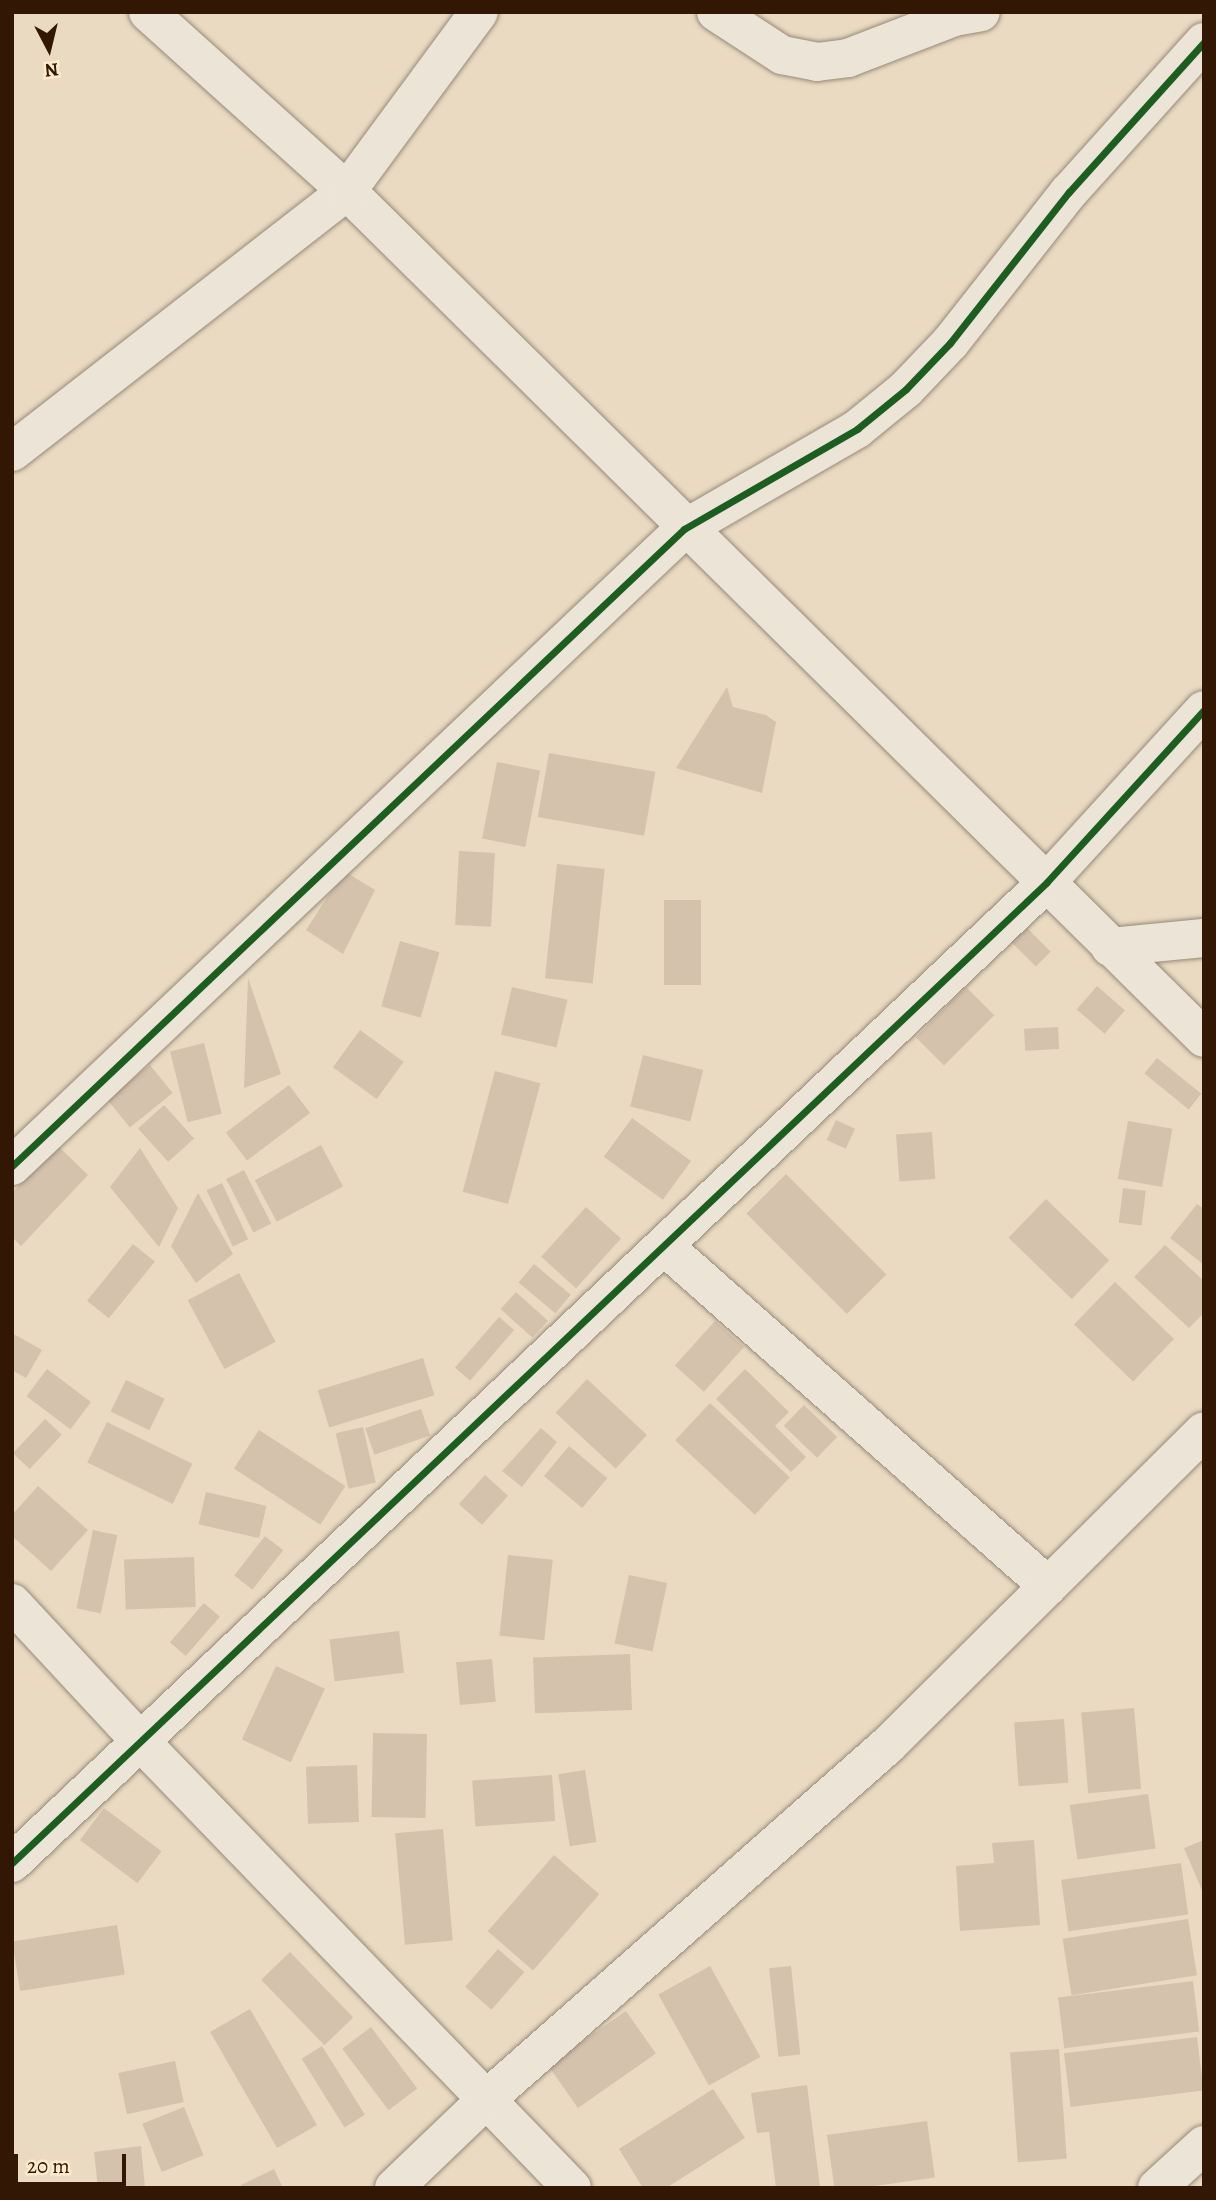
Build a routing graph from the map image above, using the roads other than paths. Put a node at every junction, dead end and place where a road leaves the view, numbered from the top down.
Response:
1 (148, 12) edge
2 (480, 12) edge
3 (716, 12) edge
4 (981, 12) edge
5 (1204, 41) edge
6 (347, 191) junction
7 (12, 452) edge
8 (684, 530) junction
9 (1204, 710) edge
10 (1046, 883) junction
11 (1204, 938) edge
12 (1110, 947) junction
13 (1204, 1038) edge
14 (12, 1166) edge
15 (664, 1246) junction
16 (1204, 1431) edge
17 (1048, 1586) junction
18 (12, 1603) edge
19 (141, 1742) junction
20 (12, 1863) edge
21 (489, 2097) junction
22 (1204, 2146) edge
23 (394, 2188) edge
24 (572, 2188) edge
25 (1157, 2188) edge

1 - 6 street
2 - 6 street
3 - 4 street
5 - 8 street
6 - 7 street
6 - 8 street
8 - 10 street
8 - 14 street
9 - 10 street
10 - 12 street
10 - 15 street
11 - 12 street
12 - 13 street
15 - 17 street
15 - 19 street
16 - 17 street
17 - 21 street
18 - 19 street
19 - 20 street
19 - 21 street
21 - 23 street
21 - 24 street
22 - 25 street

